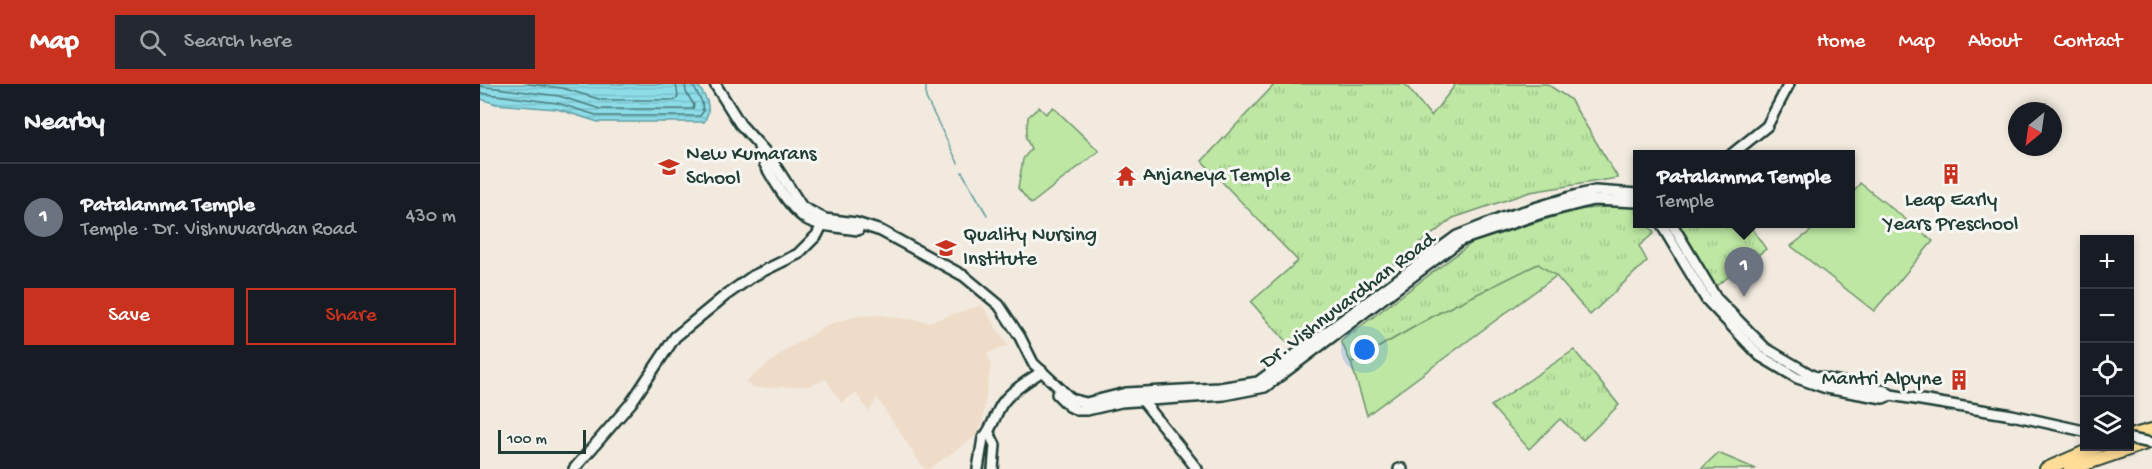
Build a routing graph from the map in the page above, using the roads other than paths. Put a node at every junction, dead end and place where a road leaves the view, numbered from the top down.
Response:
1 (715, 84) edge
2 (1789, 84) edge
3 (1737, 150) edge
4 (1633, 194) edge
5 (1633, 202) edge
6 (823, 222) junction
7 (1663, 228) edge
8 (1674, 228) edge
9 (1039, 373) junction
10 (1221, 391) junction
11 (1139, 395) junction
12 (1891, 395) junction
13 (2080, 430) edge
14 (2152, 430) edge
15 (989, 432) junction
16 (2134, 437) edge
17 (2134, 439) edge
18 (2152, 442) edge
19 (2089, 451) edge
20 (574, 469) edge
21 (978, 469) edge
22 (993, 469) edge
23 (1197, 469) edge
24 (2046, 469) edge
25 (2070, 469) edge

1 - 6 main road, Dr. Vishnuvardhan Road
2 - 3 main road
4 - 10 main road, Dr. Vishnuvardhan Road
5 - 10 main road, Dr. Vishnuvardhan Road
6 - 9 main road, Dr. Vishnuvardhan Road
6 - 20 main road
7 - 12 main road
8 - 12 main road
9 - 11 main road, Dr. Vishnuvardhan Road
9 - 15 main road
10 - 11 main road, Dr. Vishnuvardhan Road
11 - 23 main road
12 - 13 main road
14 - 16 highway
15 - 21 main road
15 - 22 main road
17 - 18 main road, bridge
18 - 25 highway
19 - 24 highway

